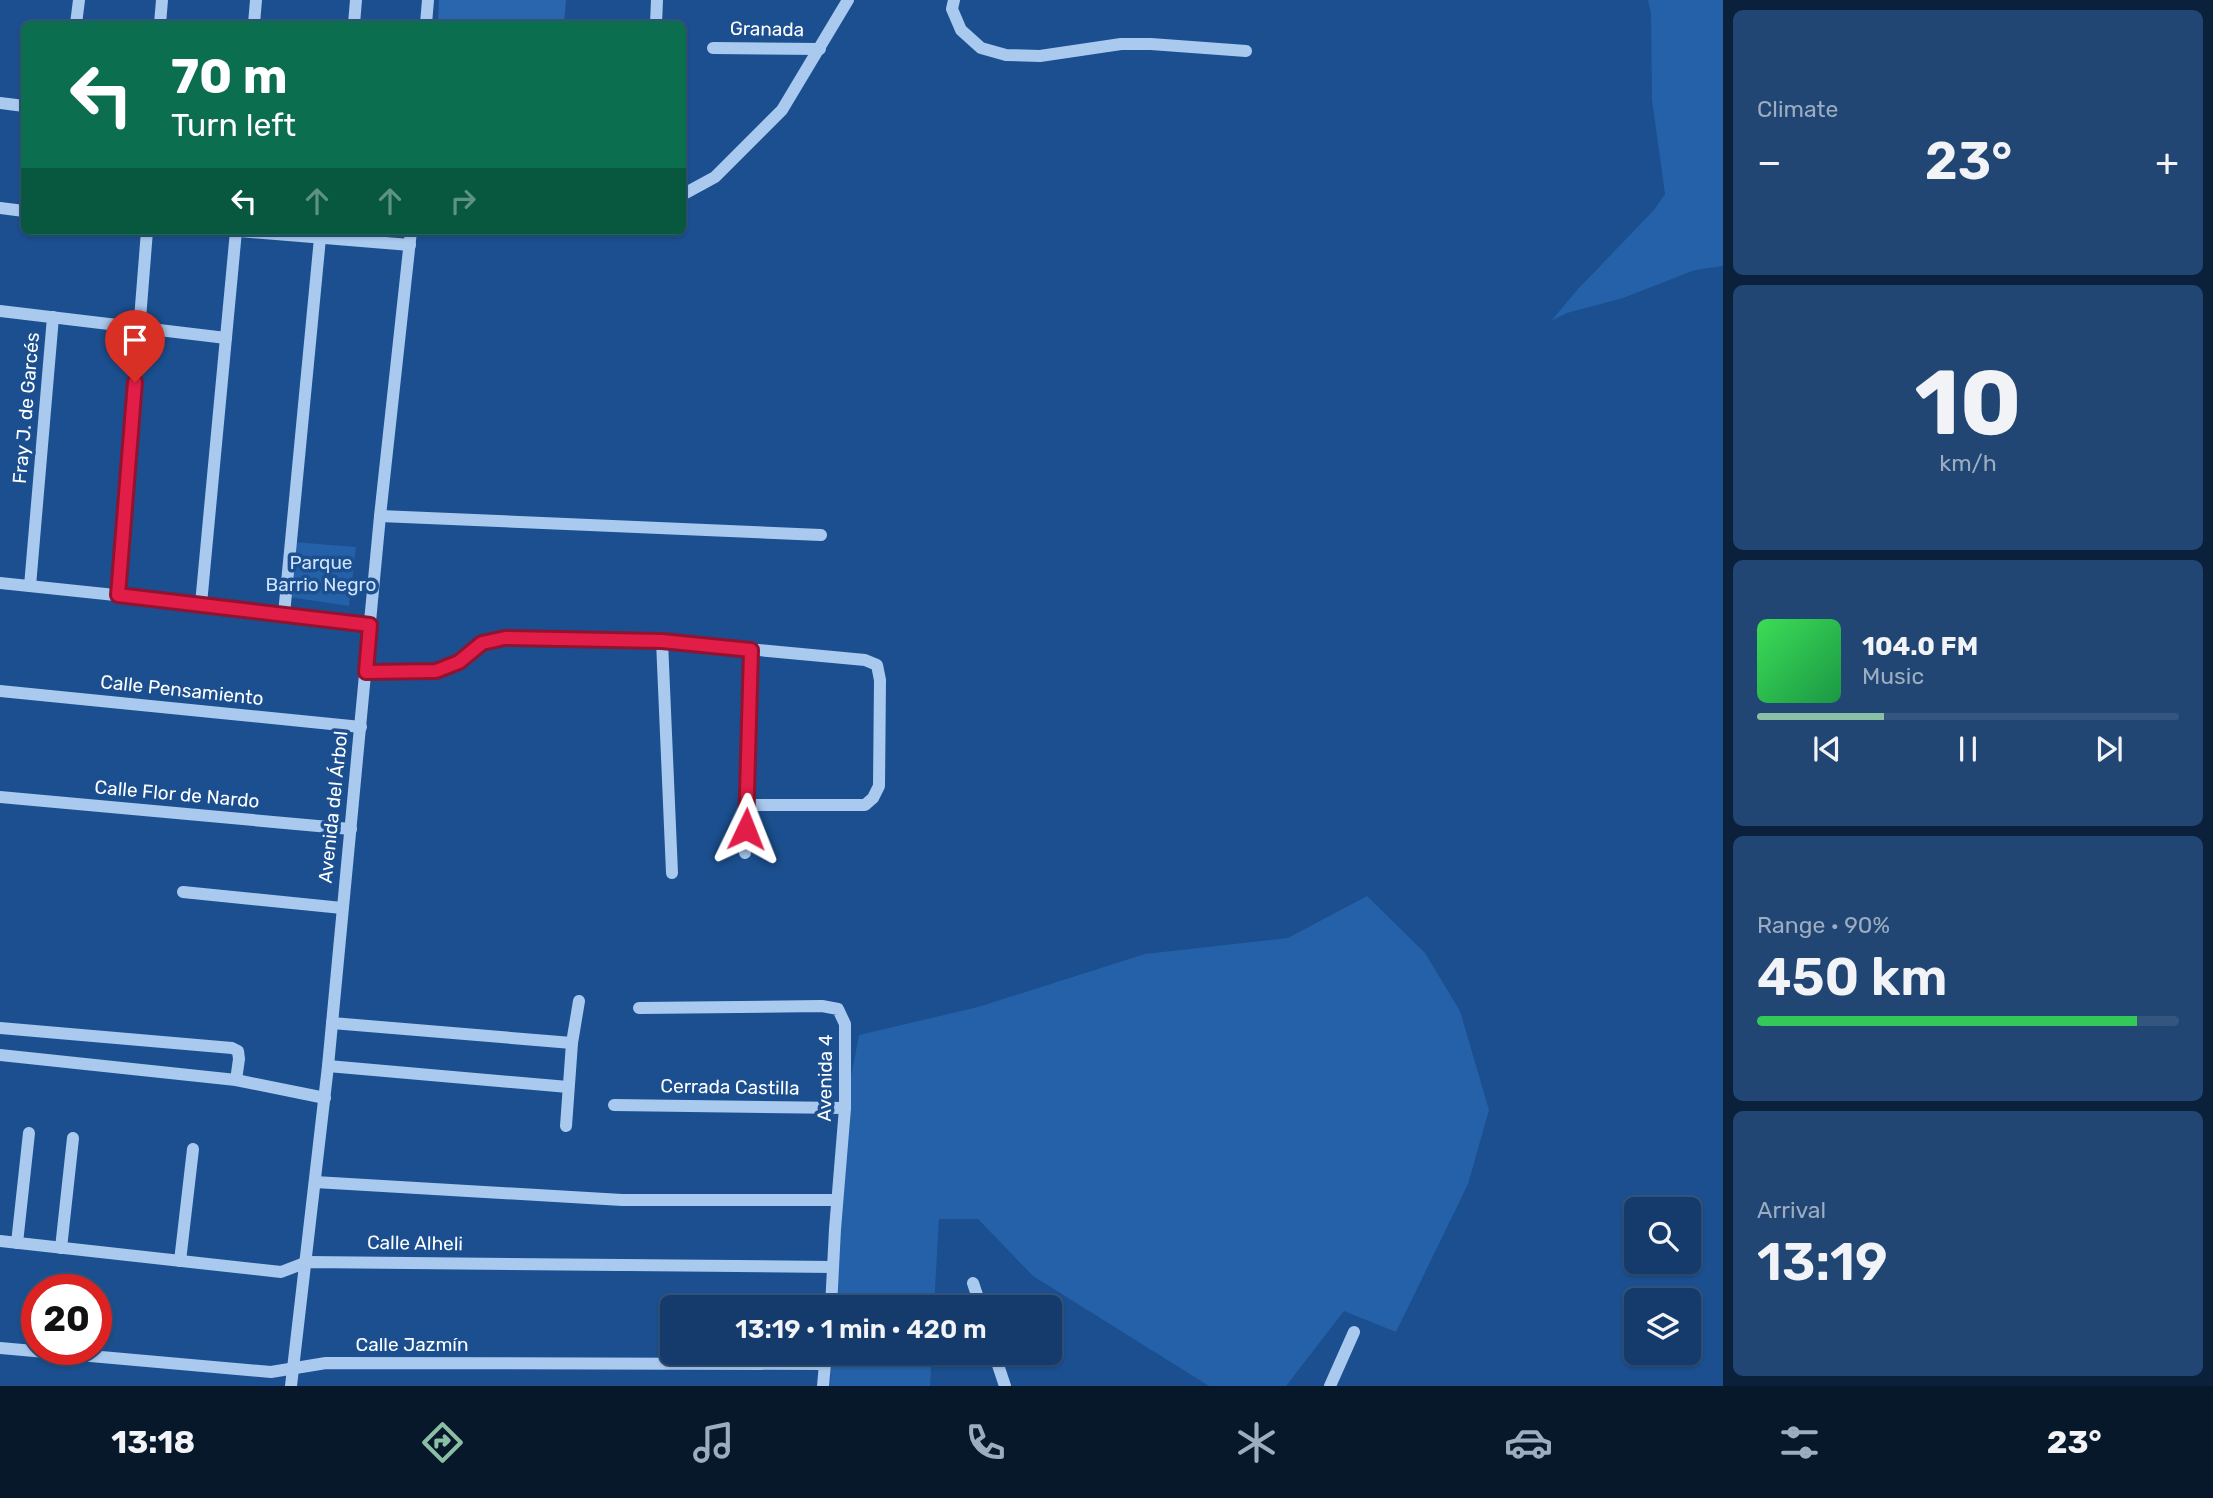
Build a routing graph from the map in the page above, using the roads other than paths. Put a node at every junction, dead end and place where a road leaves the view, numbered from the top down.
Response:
1 (79, 0) edge
2 (162, 0) edge
3 (256, 0) edge
4 (356, 0) edge
5 (428, 0) edge
6 (657, 0) edge
7 (848, 0) edge
8 (954, 0) edge
9 (76, 21) edge
10 (160, 21) edge
11 (254, 21) edge
12 (354, 21) edge
13 (426, 21) edge
14 (656, 21) edge
15 (713, 48) dead end
16 (820, 49) junction
17 (1246, 51) dead end
18 (0, 103) edge
19 (21, 106) edge
20 (686, 193) edge
21 (0, 208) edge
22 (21, 211) edge
23 (147, 235) edge
24 (237, 235) edge
25 (284, 235) edge
26 (411, 235) edge
27 (320, 238) junction
28 (411, 245) junction
29 (0, 312) edge
30 (53, 317) junction
31 (139, 329) junction
32 (226, 338) junction
33 (380, 516) junction
34 (821, 536) dead end
35 (0, 583) edge
36 (30, 586) junction
37 (118, 595) junction
38 (201, 604) junction
39 (284, 614) junction
40 (370, 625) junction
41 (662, 641) junction
42 (751, 650) junction
43 (366, 672) junction
44 (0, 691) edge
45 (361, 727) junction
46 (0, 797) edge
47 (747, 805) junction
48 (351, 829) junction
49 (745, 853) dead end
50 (672, 873) dead end
51 (183, 892) dead end
52 (342, 908) junction
53 (579, 1002) dead end
54 (639, 1008) dead end
55 (332, 1023) junction
56 (0, 1028) edge
57 (572, 1043) junction
58 (0, 1055) edge
59 (328, 1066) junction
60 (236, 1080) junction
61 (568, 1087) junction
62 (324, 1098) junction
63 (614, 1105) dead end
64 (845, 1108) junction
65 (566, 1126) dead end
66 (29, 1133) dead end
67 (73, 1138) dead end
68 (193, 1149) dead end
69 (315, 1182) junction
70 (837, 1199) junction
71 (0, 1241) edge
72 (17, 1243) junction
73 (61, 1248) junction
74 (180, 1261) junction
75 (307, 1262) junction
76 (832, 1267) junction
77 (973, 1283) dead end
78 (831, 1295) edge
79 (977, 1295) edge
80 (1354, 1332) dead end
81 (0, 1348) edge
82 (660, 1360) edge
83 (825, 1365) edge
84 (999, 1365) edge
85 (292, 1368) junction
86 (291, 1386) edge
87 (823, 1386) edge
88 (1005, 1386) edge
89 (1330, 1386) edge

1 - 9 street
2 - 10 street
3 - 11 street
4 - 12 street
5 - 13 street
6 - 14 street
7 - 16 street
8 - 17 street
15 - 16 street, Granada
16 - 20 street
18 - 19 street
21 - 22 street
23 - 31 street
24 - 32 street
25 - 27 street
26 - 28 street, Avenida del Árbol
27 - 28 street
27 - 39 street
28 - 33 street, Avenida del Árbol
29 - 30 street
30 - 31 street
30 - 36 street, Fray J. de Garcés
31 - 32 street
31 - 37 street
32 - 38 street
33 - 34 street
33 - 40 street, Avenida del Árbol
35 - 36 street
36 - 37 street
37 - 38 street
38 - 39 street
39 - 40 street
40 - 43 street, Avenida del Árbol
41 - 42 street
41 - 43 street
41 - 50 street
42 - 47 street
42 - 47 street
43 - 45 street, Avenida del Árbol
44 - 45 street, Calle Pensamiento
45 - 48 street, Avenida del Árbol
46 - 48 street, Calle Flor de Nardo
47 - 49 street
48 - 52 street, Avenida del Árbol
51 - 52 street
52 - 55 street, Avenida del Árbol
53 - 57 street
54 - 64 street, Avenida 4
55 - 57 street
55 - 59 street, Avenida del Árbol
56 - 60 street
57 - 61 street
58 - 60 street
59 - 61 street
59 - 62 street, Avenida del Árbol
60 - 62 street
61 - 65 street
62 - 69 street, Avenida del Árbol
63 - 64 street, Cerrada Castilla
64 - 70 street, Avenida 4
66 - 72 street
67 - 73 street
68 - 74 street
69 - 70 street
69 - 75 street, Avenida del Árbol
70 - 76 street, Avenida 4
71 - 72 street, Calle Alheli
72 - 73 street, Calle Alheli
73 - 74 street, Calle Alheli
74 - 75 street, Calle Alheli
75 - 76 street, Calle Alheli
75 - 85 street, Avenida del Árbol
76 - 78 street, Avenida 4
77 - 79 street
80 - 89 street
81 - 85 street, Calle Jazmín
82 - 85 street, Calle Jazmín
83 - 87 street
84 - 88 street
85 - 86 street, Avenida del Árbol

